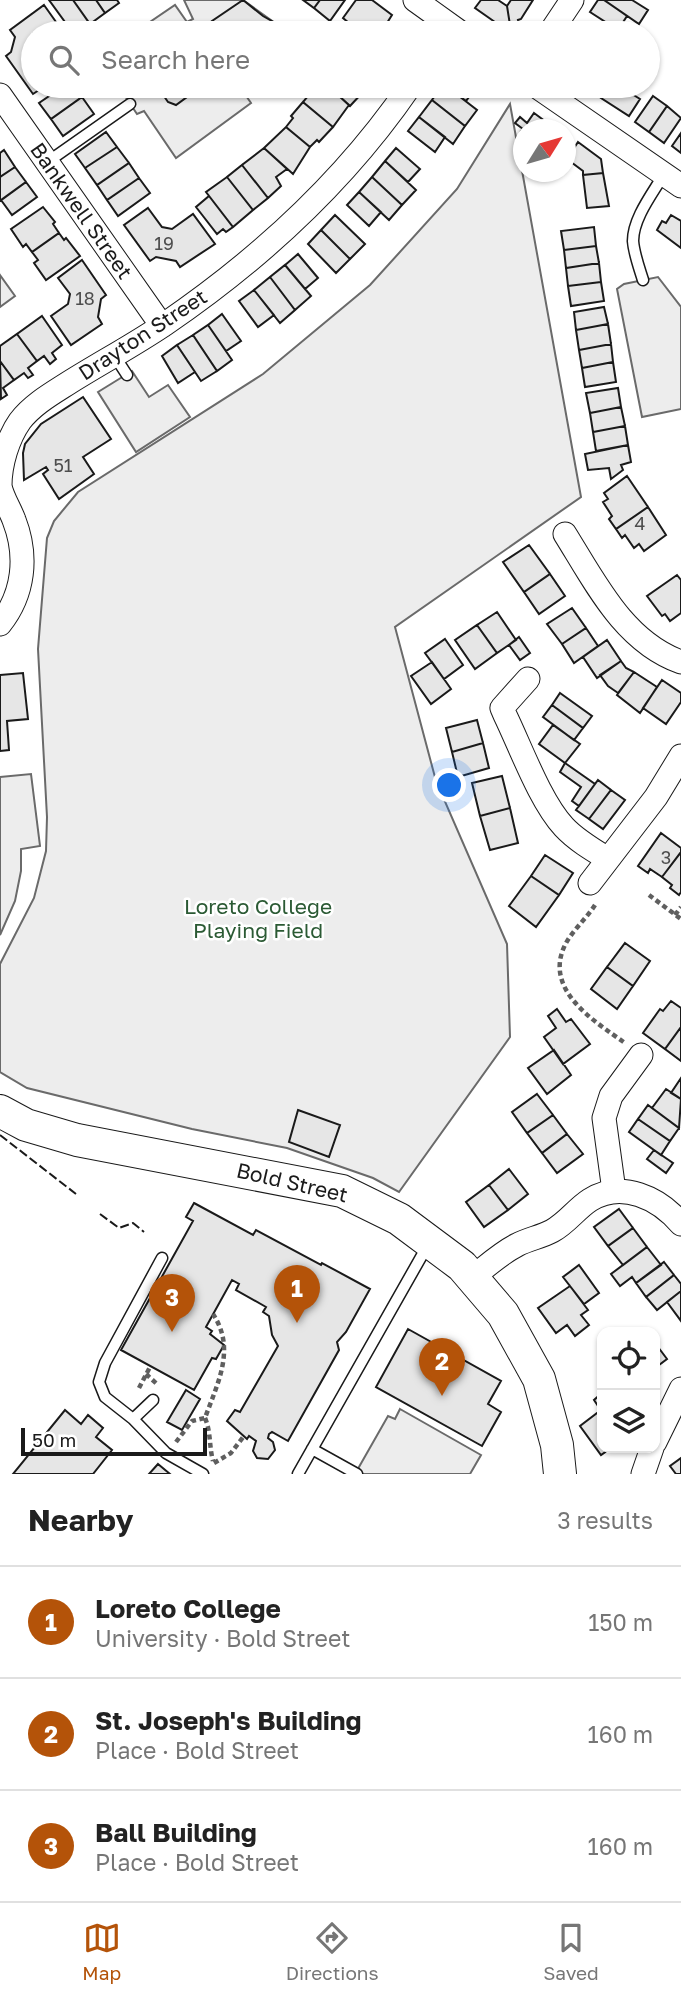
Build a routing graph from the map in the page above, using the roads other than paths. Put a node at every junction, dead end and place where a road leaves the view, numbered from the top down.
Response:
1 (415, 0) edge
2 (572, 0) edge
3 (441, 21) edge
4 (558, 21) edge
5 (0, 95) edge
6 (401, 98) edge
7 (553, 98) edge
8 (130, 104) dead end
9 (46, 163) junction
10 (672, 180) edge
11 (643, 280) dead end
12 (162, 326) junction
13 (114, 355) junction
14 (127, 375) dead end
15 (0, 486) edge
16 (565, 534) dead end
17 (0, 624) edge
18 (681, 662) edge
19 (528, 679) dead end
20 (681, 757) edge
21 (608, 859) junction
22 (590, 883) road end
23 (641, 1055) road end
24 (0, 1111) edge
25 (614, 1191) junction
26 (681, 1224) edge
27 (430, 1240) junction
28 (162, 1258) dead end
29 (474, 1278) junction
30 (681, 1389) edge
31 (153, 1400) dead end
32 (675, 1416) edge
33 (133, 1419) junction
34 (660, 1436) edge
35 (312, 1449) junction
36 (650, 1453) edge
37 (205, 1474) edge
38 (298, 1474) edge
39 (357, 1474) edge
40 (560, 1474) edge
41 (643, 1474) edge

1 - 3 street
2 - 4 street
5 - 9 street, Bankwell Street
6 - 12 street, Drayton Street
7 - 10 street
8 - 9 lane
9 - 12 street, Bankwell Street
10 - 11 lane
12 - 13 street, Drayton Street
13 - 14 lane
13 - 15 street, Drayton Street
15 - 17 street, Drayton Street
16 - 18 street
19 - 21 street
20 - 21 street
21 - 22 street
23 - 25 street
24 - 27 street, Bold Street
25 - 26 street
25 - 29 street
27 - 29 street, Bold Street
27 - 35 lane
28 - 33 lane
29 - 40 street, Bold Street
30 - 32 street
31 - 33 lane
32 - 34 street
33 - 37 lane
35 - 38 lane
35 - 39 lane
36 - 41 street

